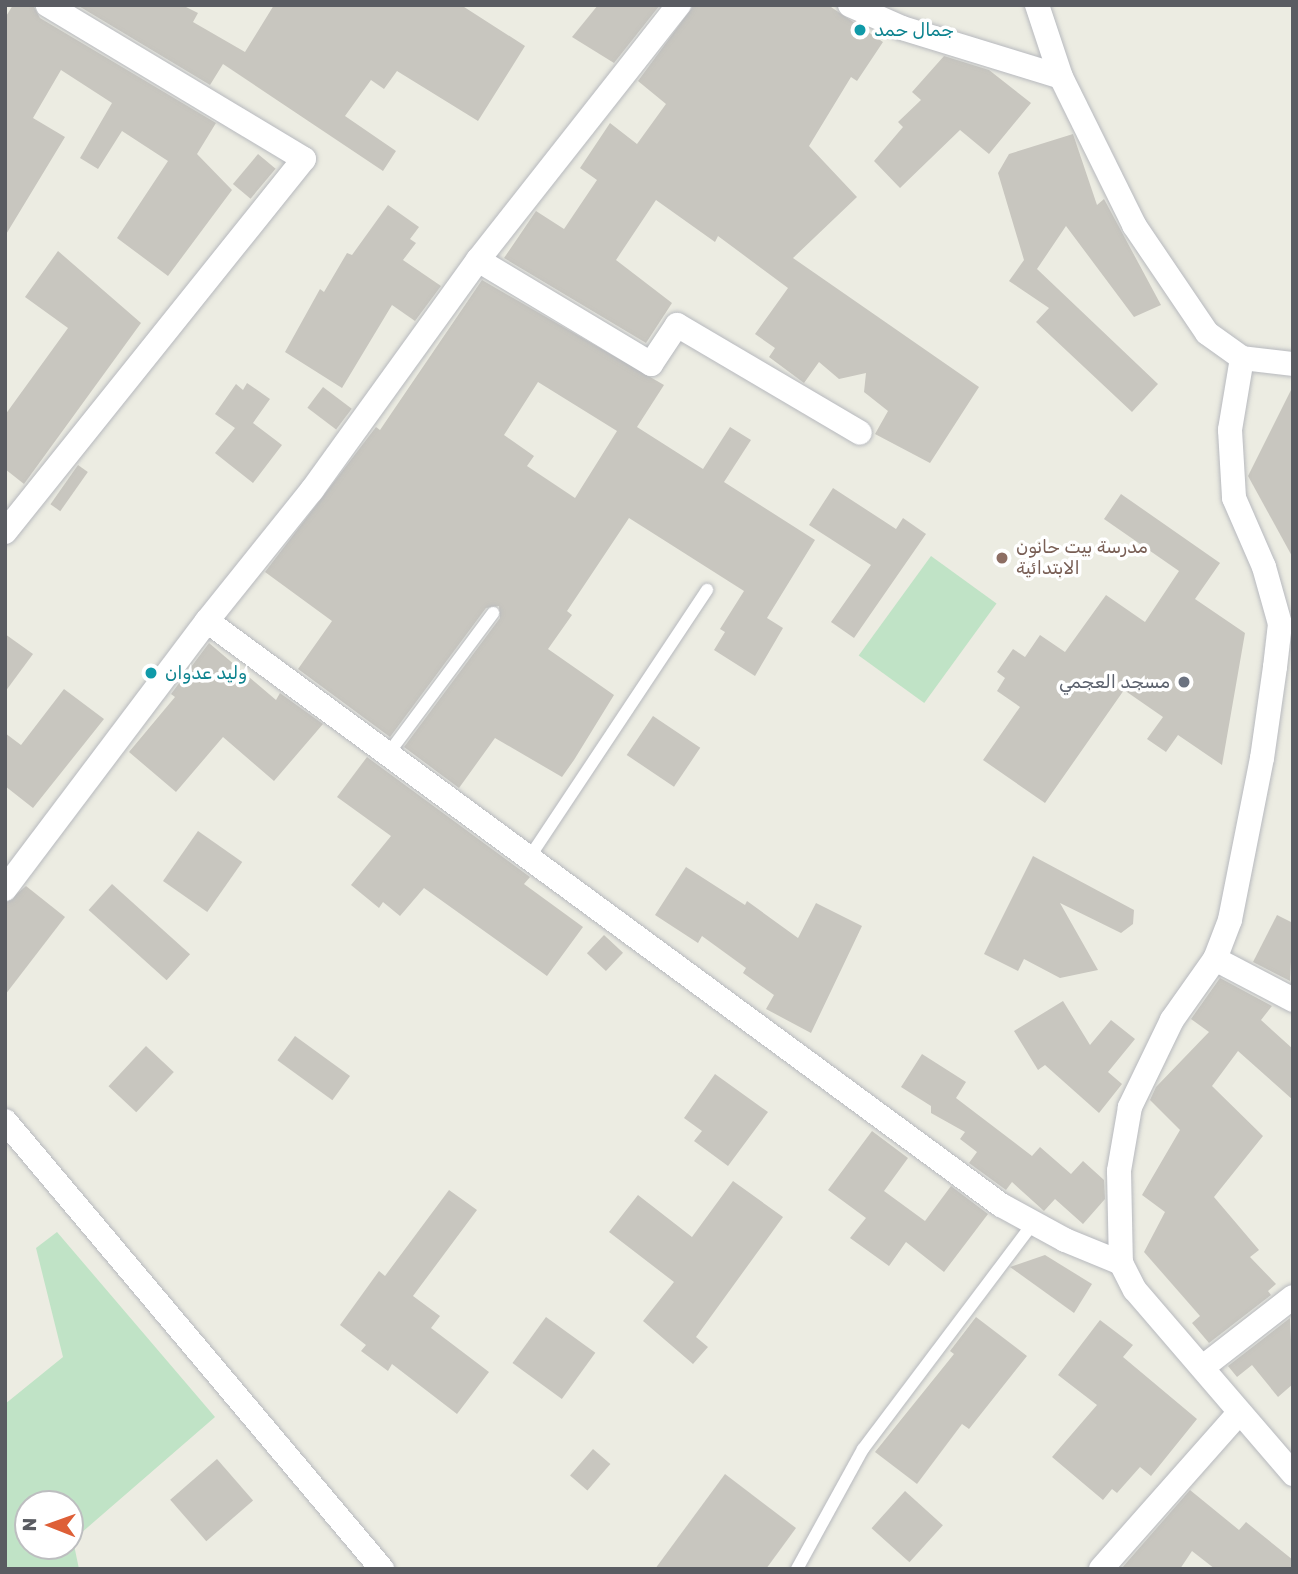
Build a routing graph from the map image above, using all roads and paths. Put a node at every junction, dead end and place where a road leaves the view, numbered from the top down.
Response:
1 (48, 5) edge
2 (679, 5) edge
3 (850, 5) edge
4 (1037, 5) edge
5 (1061, 77) junction
6 (478, 260) junction
7 (1242, 358) junction
8 (1293, 364) edge
9 (860, 433) dead end
10 (5, 532) edge
11 (708, 590) dead end
12 (493, 613) dead end
13 (207, 621) junction
14 (388, 754) junction
15 (529, 858) junction
16 (5, 890) edge
17 (1216, 959) junction
18 (1293, 1000) edge
19 (5, 1121) edge
20 (14, 1143) edge
21 (1033, 1223) junction
22 (1121, 1263) junction
23 (1293, 1297) edge
24 (1203, 1367) junction
25 (1238, 1414) junction
26 (1293, 1474) edge
27 (382, 1569) edge
28 (797, 1569) edge
29 (1101, 1569) edge

1 - 10 street
2 - 6 street
3 - 5 street
4 - 5 street
5 - 7 street
6 - 9 street
6 - 13 street
7 - 8 street
7 - 17 street
11 - 15 lane
12 - 14 lane
13 - 14 street
13 - 16 street
14 - 15 street
15 - 21 street
17 - 18 street
17 - 22 street
19 - 20 street
20 - 27 street
21 - 22 street
21 - 28 lane
22 - 24 street
23 - 24 street
24 - 25 street
25 - 26 street
25 - 29 street

